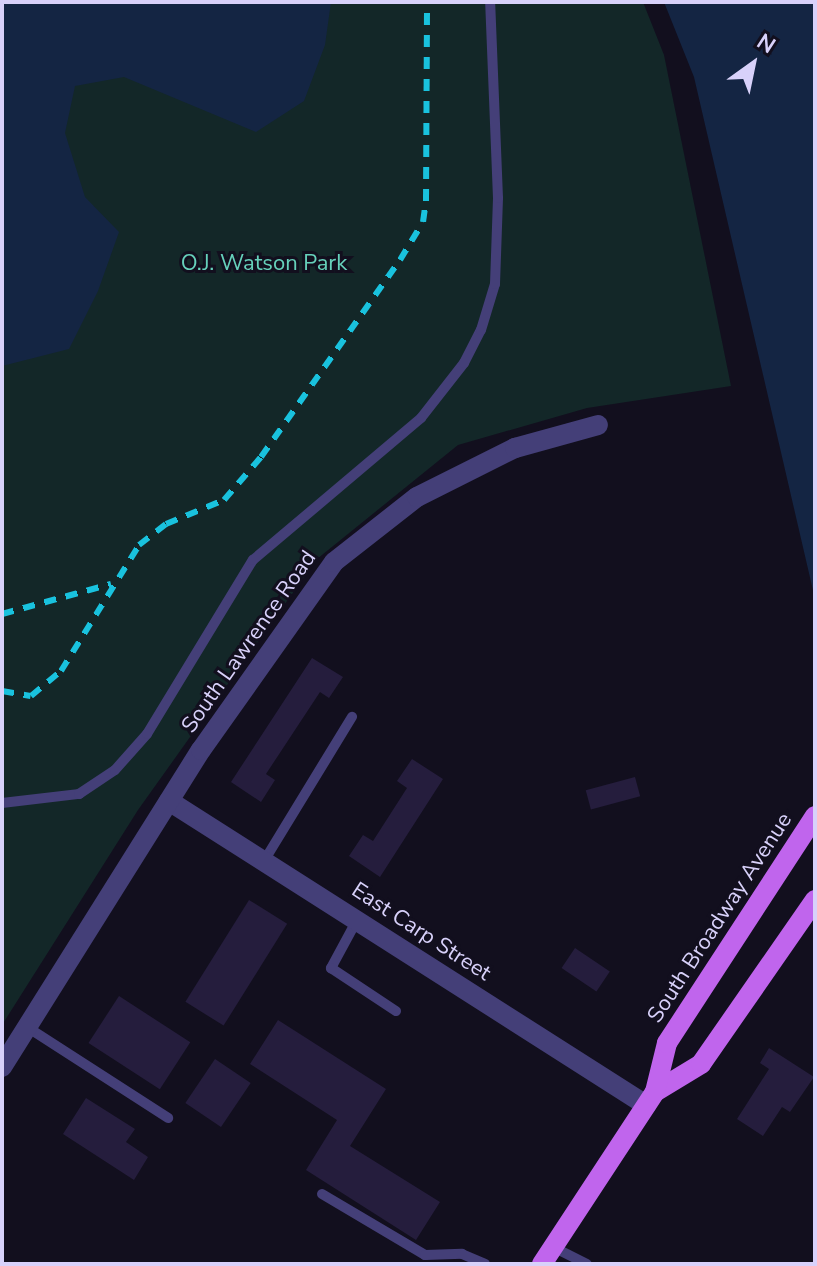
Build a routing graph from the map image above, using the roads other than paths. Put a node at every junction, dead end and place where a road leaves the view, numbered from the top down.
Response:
1 (490, 2) edge
2 (598, 425) dead end
3 (352, 717) dead end
4 (169, 801) junction
5 (2, 803) edge
6 (815, 816) edge
7 (264, 861) junction
8 (815, 900) edge
9 (357, 920) junction
10 (396, 1011) dead end
11 (27, 1027) junction
12 (2, 1067) edge
13 (651, 1098) junction
14 (168, 1118) dead end
15 (322, 1194) dead end
16 (546, 1255) edge
17 (485, 1264) edge
18 (587, 1264) edge

1 - 5 lane
2 - 4 street, South Lawrence Road
3 - 7 lane
4 - 7 street, East Carp Street
4 - 11 street, South Lawrence Road
6 - 13 main road, South Broadway Avenue
7 - 9 street, East Carp Street
8 - 13 main road, South Broadway Avenue
9 - 10 lane
9 - 13 street, East Carp Street
11 - 12 street, South Lawrence Road
11 - 14 lane
13 - 16 main road, South Broadway Avenue
15 - 17 lane
16 - 18 lane

